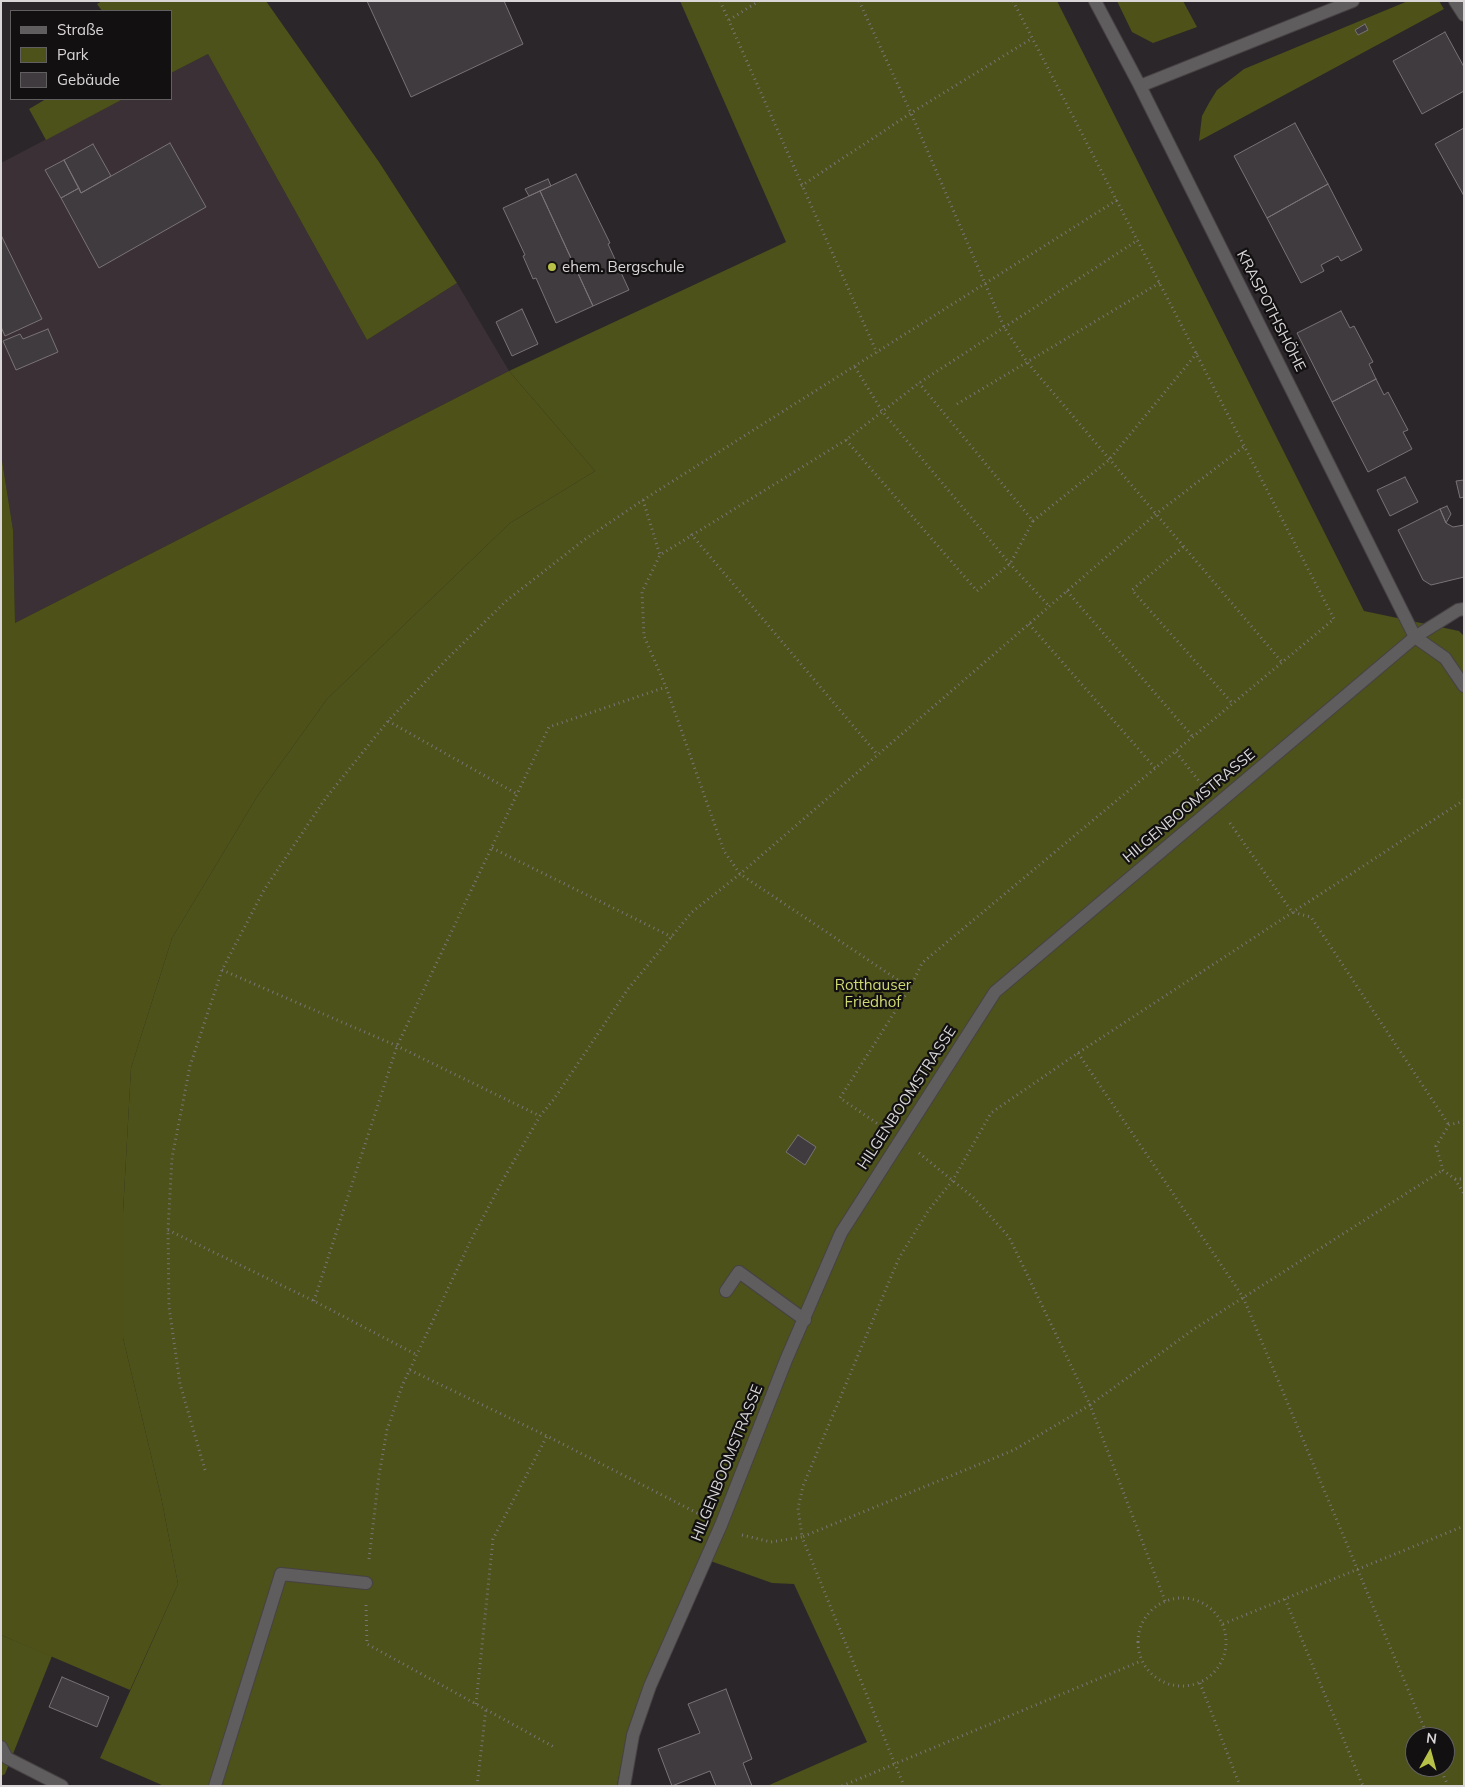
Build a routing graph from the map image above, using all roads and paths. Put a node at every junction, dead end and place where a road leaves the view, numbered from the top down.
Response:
1 (720, 1) edge
2 (759, 1) edge
3 (859, 1) edge
4 (1013, 1) edge
5 (1095, 1) edge
6 (1352, 1) edge
7 (1455, 1) edge
8 (1464, 14) edge
9 (729, 20) junction
10 (1031, 39) junction
11 (1140, 86) junction
12 (911, 113) junction
13 (801, 186) junction
14 (1117, 200) junction
15 (1138, 240) junction
16 (984, 282) junction
17 (1160, 282) junction
18 (1004, 328) junction
19 (877, 353) junction
20 (1197, 353) junction
21 (1027, 362) junction
22 (855, 367) junction
23 (919, 383) junction
24 (957, 404) dead end
25 (882, 411) junction
26 (846, 440) junction
27 (1246, 445) junction
28 (1108, 460) junction
29 (643, 500) junction
30 (1156, 514) junction
31 (1033, 521) junction
32 (691, 534) junction
33 (1183, 547) junction
34 (660, 555) junction
35 (1010, 564) junction
36 (1068, 591) junction
37 (1049, 606) junction
38 (1464, 608) edge
39 (1029, 624) junction
40 (1415, 637) junction
41 (1282, 661) junction
42 (1464, 686) edge
43 (666, 687) junction
44 (1232, 704) junction
45 (388, 721) junction
46 (1193, 737) junction
47 (1176, 752) junction
48 (877, 754) junction
49 (1156, 769) junction
50 (517, 794) junction
51 (1464, 800) edge
52 (1217, 803) junction
53 (492, 848) junction
54 (740, 874) junction
55 (1292, 912) junction
56 (672, 936) junction
57 (222, 970) junction
58 (910, 988) junction
59 (397, 1046) junction
60 (1078, 1053) junction
61 (540, 1116) junction
62 (1464, 1121) edge
63 (1449, 1124) junction
64 (900, 1138) junction
65 (1443, 1170) junction
66 (1456, 1179) junction
67 (1464, 1179) edge
68 (953, 1180) junction
69 (1464, 1194) edge
70 (168, 1230) junction
71 (726, 1291) dead end
72 (1243, 1297) junction
73 (314, 1301) junction
74 (805, 1320) junction
75 (418, 1355) junction
76 (410, 1370) junction
77 (1090, 1405) junction
78 (547, 1436) junction
79 (205, 1470) dead end
80 (721, 1525) junction
81 (1464, 1526) edge
82 (802, 1537) junction
83 (1357, 1570) junction
84 (366, 1582) junction
85 (1285, 1599) junction
86 (1165, 1601) junction
87 (1223, 1624) junction
88 (1141, 1661) junction
89 (1200, 1683) junction
90 (476, 1704) junction
91 (486, 1709) junction
92 (1424, 1727) edge
93 (554, 1747) dead end
94 (1, 1748) edge
95 (895, 1764) junction
96 (62, 1786) edge
97 (215, 1786) edge
98 (477, 1786) edge
99 (624, 1786) edge
100 (842, 1786) edge
101 (904, 1786) edge
102 (1240, 1786) edge
103 (1363, 1786) edge

1 - 9 path
2 - 9 path
3 - 12 path
4 - 10 path
5 - 11 street, KRASPOTHSHÖHE
6 - 11 street
7 - 8 street
9 - 13 path
10 - 12 path
10 - 14 path
11 - 40 street, KRASPOTHSHÖHE
12 - 13 path
12 - 16 path
13 - 19 path
14 - 15 path
14 - 16 path
15 - 17 path
15 - 18 path
16 - 18 path
16 - 19 path
17 - 20 path
17 - 21 path
18 - 21 path
18 - 23 path
19 - 22 path
20 - 27 path
20 - 28 path
21 - 24 path
21 - 28 path
22 - 25 path
22 - 29 path
23 - 25 path
23 - 31 path
25 - 26 path
25 - 35 path
26 - 32 path
26 - 35 path
27 - 30 path
27 - 41 path
28 - 30 path
28 - 31 path
29 - 34 path
29 - 45 path
30 - 33 path
30 - 36 path
31 - 35 path
32 - 34 path
32 - 48 path
33 - 41 path
33 - 44 path
34 - 43 path
35 - 37 path
36 - 37 path
36 - 46 path
37 - 39 path
38 - 40 street, HILGENBOOMSTRASSE
39 - 48 path
39 - 49 path
40 - 42 street
40 - 52 street, HILGENBOOMSTRASSE
41 - 44 path
43 - 50 path
43 - 54 path
44 - 46 path
45 - 50 path
45 - 57 path
46 - 47 path
47 - 49 path
47 - 52 path
48 - 54 path
49 - 58 path
50 - 53 path
51 - 55 path
52 - 55 path
52 - 64 street, HILGENBOOMSTRASSE
53 - 56 path
53 - 59 path
54 - 56 path
54 - 58 path
55 - 60 path
55 - 63 path
56 - 61 path
57 - 59 path
57 - 70 path
58 - 64 path
59 - 61 path
59 - 73 path
60 - 68 path
60 - 72 path
61 - 75 path
62 - 63 path
63 - 65 path
64 - 68 path
64 - 74 street, HILGENBOOMSTRASSE
65 - 66 path
65 - 72 path
66 - 67 path
66 - 69 path
68 - 77 path
68 - 82 path
70 - 73 path
70 - 79 path
71 - 74 street
72 - 77 path
72 - 83 path
73 - 75 path
74 - 80 street, HILGENBOOMSTRASSE
75 - 76 path
76 - 78 path
76 - 84 path
77 - 82 path
77 - 86 path
78 - 80 path
78 - 90 path
80 - 82 path
80 - 99 street, HILGENBOOMSTRASSE
81 - 83 path
82 - 95 path
83 - 85 path
83 - 92 path
84 - 90 path
84 - 97 street
85 - 87 path
85 - 103 path
86 - 87 path
86 - 88 path
87 - 89 path
88 - 89 path
88 - 95 path
89 - 102 path
90 - 91 path
91 - 93 path
91 - 98 path
94 - 96 street
95 - 100 path
95 - 101 path

